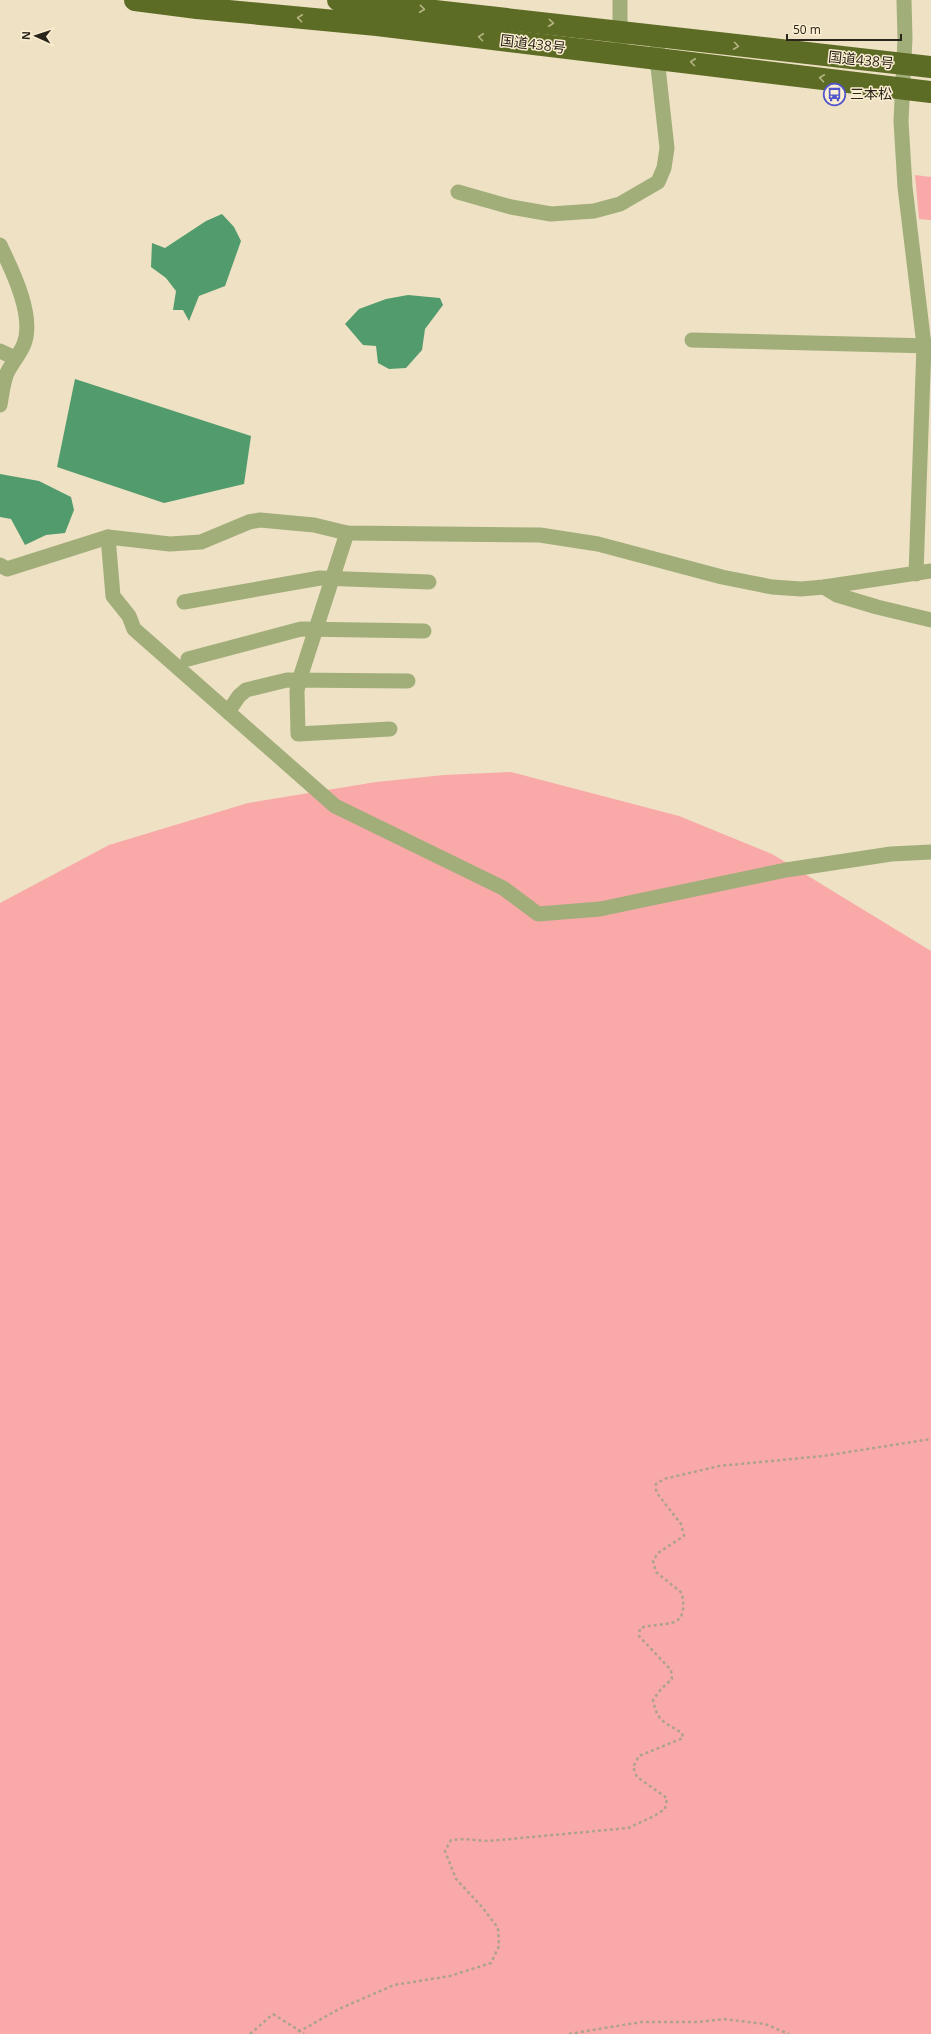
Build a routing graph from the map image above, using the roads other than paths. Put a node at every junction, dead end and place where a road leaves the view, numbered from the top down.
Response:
1 (135, 0) edge
2 (338, 0) edge
3 (620, 0) edge
4 (904, 0) edge
5 (621, 31) junction
6 (658, 35) junction
7 (619, 54) junction
8 (657, 58) junction
9 (904, 64) junction
10 (931, 67) edge
11 (903, 87) junction
12 (931, 92) edge
13 (458, 192) dead end
14 (0, 245) edge
15 (692, 340) dead end
16 (928, 346) edge
17 (0, 350) edge
18 (16, 358) junction
19 (0, 405) edge
20 (347, 533) junction
21 (108, 537) junction
22 (0, 565) edge
23 (931, 571) edge
24 (916, 574) junction
25 (332, 578) junction
26 (429, 582) dead end
27 (824, 587) junction
28 (184, 602) dead end
29 (931, 620) edge
30 (316, 629) junction
31 (424, 631) dead end
32 (188, 659) dead end
33 (299, 681) junction
34 (408, 681) dead end
35 (228, 712) junction
36 (390, 729) dead end
37 (931, 852) edge

7 -> 1 highway, 国道438号
2 -> 5 highway, 国道438号
3 - 5 street
4 - 9 street
5 - 6 highway, 国道438号
5 - 7 street
6 - 8 street
6 -> 9 highway, 国道438号
7 - 8 highway, 国道438号
11 -> 8 highway, 国道438号
8 - 13 street
9 - 10 highway, 国道438号
9 - 11 street
11 - 12 highway, 国道438号
11 - 16 street
14 - 18 street
15 - 16 street
16 - 24 street
17 - 18 street
18 - 19 street
20 - 21 street
20 - 25 street
20 - 27 street
21 - 22 street
21 - 35 street
23 - 24 street
24 - 27 street
25 - 26 street
25 - 28 street
25 - 30 street
27 - 29 street
30 - 31 street
30 - 32 street
30 - 33 street
33 - 34 street
33 - 35 street
33 - 36 street
35 - 37 street

